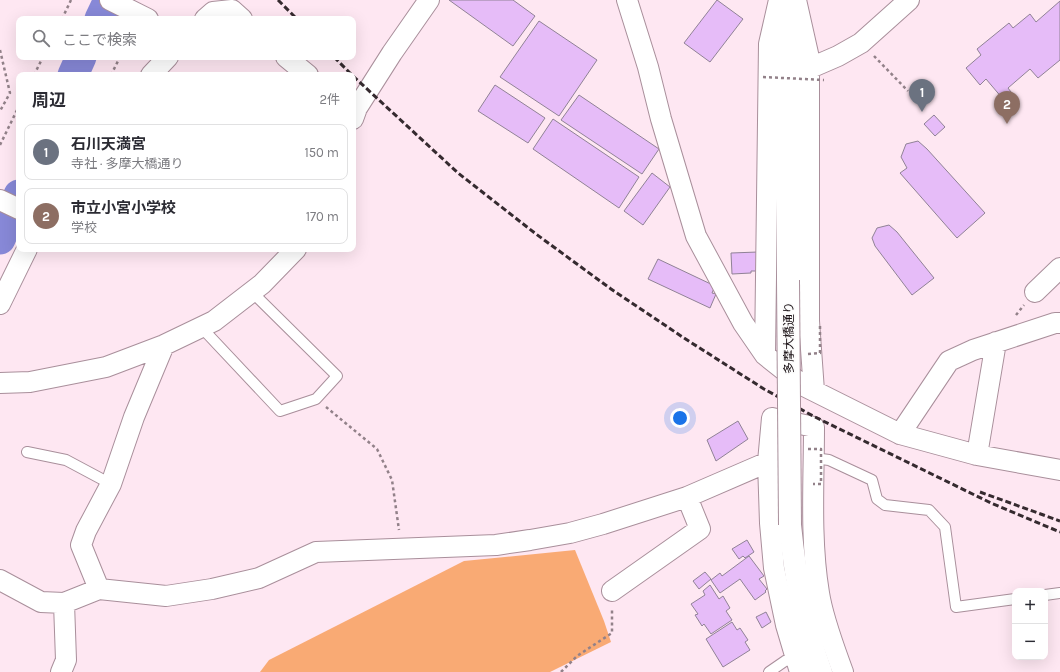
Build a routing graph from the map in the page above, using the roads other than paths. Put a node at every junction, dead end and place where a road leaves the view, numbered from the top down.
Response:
1 (110, 0) edge
2 (429, 0) edge
3 (627, 0) edge
4 (779, 0) edge
5 (788, 0) edge
6 (796, 0) edge
7 (909, 0) edge
8 (141, 15) edge
9 (208, 16) edge
10 (239, 16) edge
11 (165, 60) edge
12 (290, 60) edge
13 (154, 72) edge
14 (304, 72) edge
15 (816, 75) junction
16 (356, 110) edge
17 (0, 200) edge
18 (16, 208) edge
19 (26, 252) edge
20 (293, 252) edge
21 (1060, 268) edge
22 (252, 292) junction
23 (1035, 292) dead end
24 (0, 304) edge
25 (1060, 323) edge
26 (201, 327) junction
27 (996, 342) junction
28 (164, 345) junction
29 (765, 355) junction
30 (0, 384) edge
31 (814, 392) junction
32 (900, 434) junction
33 (27, 452) dead end
34 (810, 454) junction
35 (977, 455) junction
36 (768, 462) junction
37 (1060, 470) edge
38 (111, 484) junction
39 (687, 497) junction
40 (0, 580) edge
41 (99, 589) junction
42 (612, 591) road end
43 (1060, 593) edge
44 (1048, 595) edge
45 (1012, 599) edge
46 (64, 603) junction
47 (798, 666) edge
48 (60, 672) edge
49 (770, 672) edge
50 (822, 672) edge
51 (843, 672) edge

1 - 8 street
2 - 16 street
3 - 29 street
4 - 29 street
5 - 50 main road, 多摩大橋通り, bridge
6 - 15 street
7 - 15 street
9 - 10 street
11 - 13 street
12 - 14 street
15 - 31 street
17 - 18 street
19 - 24 street
20 - 22 street
21 - 23 street
22 - 26 street
22 - 26 lane
25 - 27 street
26 - 28 street
27 - 32 street
27 - 35 street
28 - 30 street
28 - 38 street
29 - 31 street
31 - 32 street
32 - 35 street
33 - 38 lane
34 - 36 street
34 - 45 lane
34 - 51 street
35 - 37 street
36 - 39 street
36 - 47 street
38 - 41 street
39 - 41 street
39 - 42 street
40 - 46 street
41 - 46 street
43 - 44 lane
46 - 48 street
47 - 49 lane

